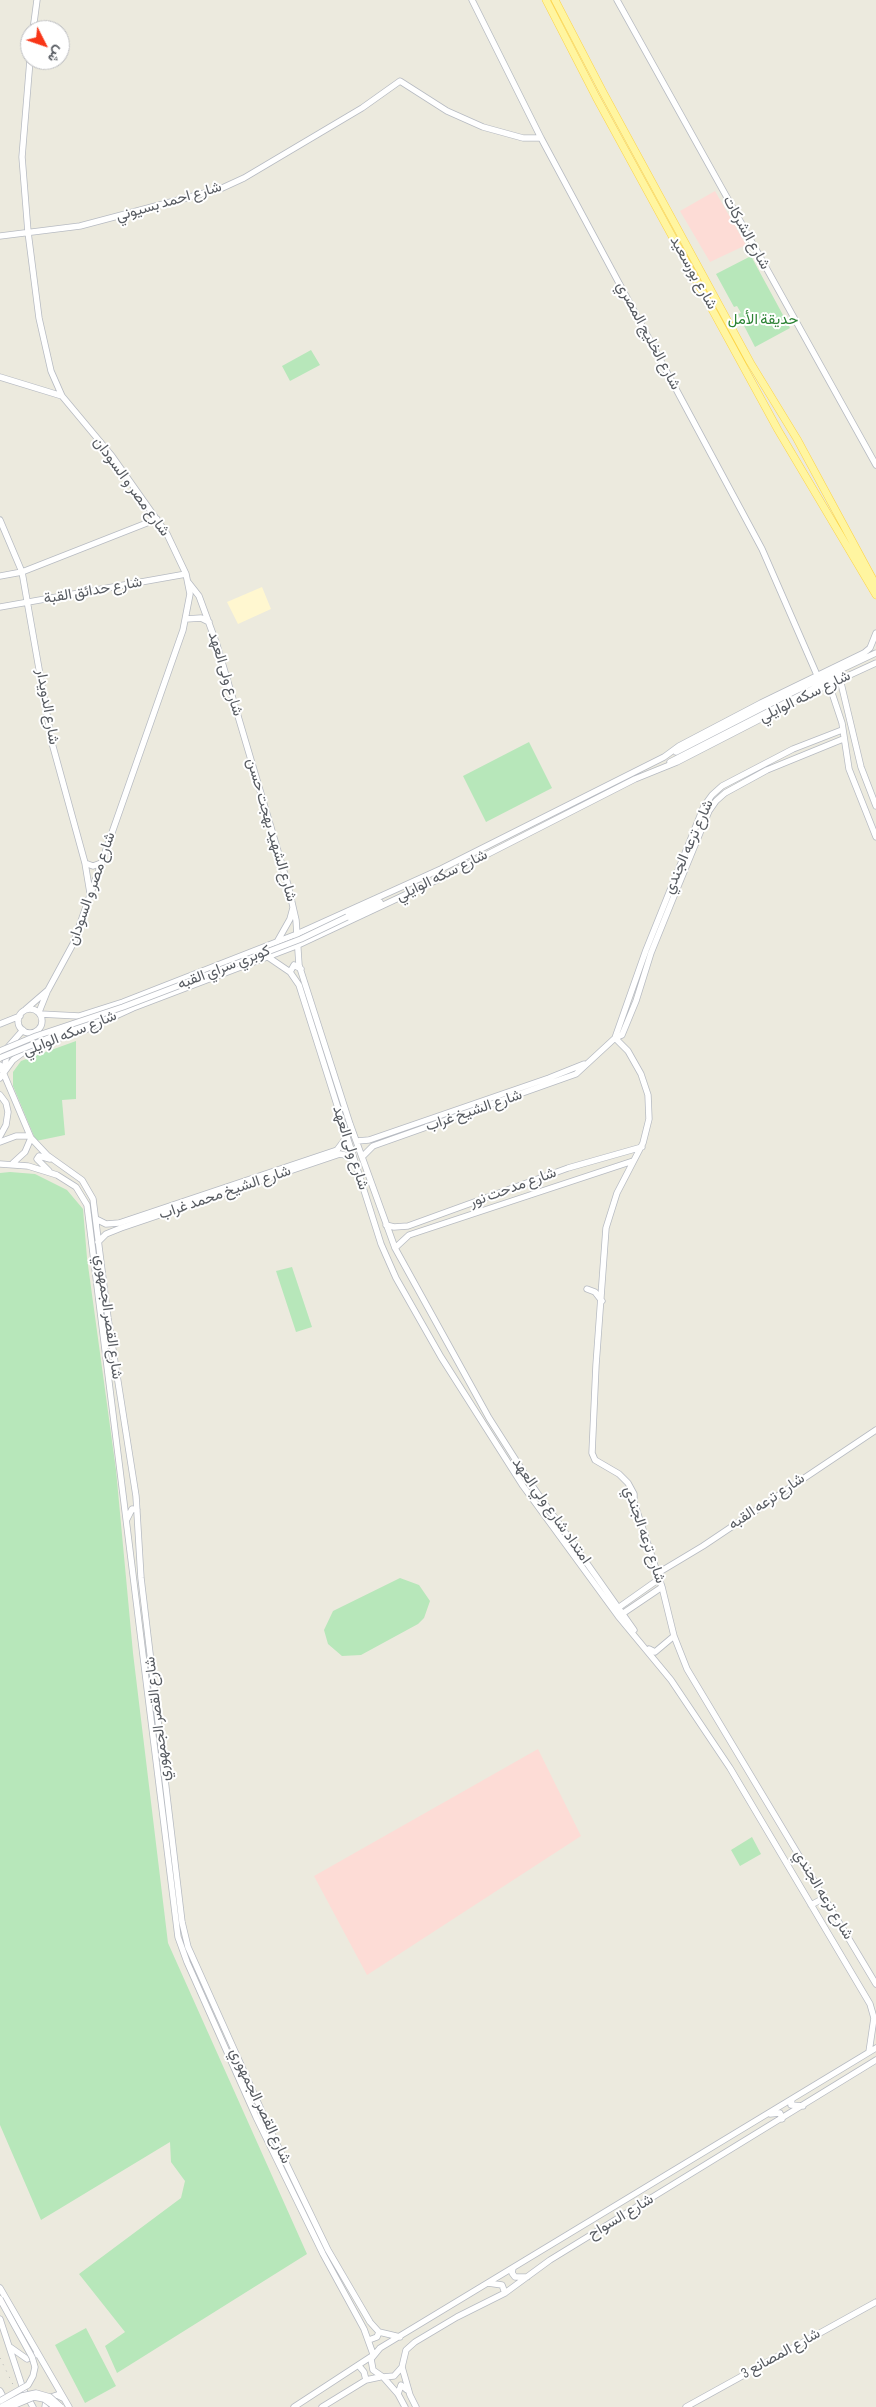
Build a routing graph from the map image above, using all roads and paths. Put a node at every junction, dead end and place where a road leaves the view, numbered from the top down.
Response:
1 (37, 0) edge
2 (472, 0) edge
3 (546, 0) edge
4 (555, 0) edge
5 (617, 0) edge
6 (35, 20) edge
7 (29, 70) edge
8 (542, 138) junction
9 (28, 232) junction
10 (0, 236) edge
11 (0, 377) edge
12 (62, 396) junction
13 (788, 425) junction
14 (778, 430) junction
15 (797, 439) junction
16 (787, 445) junction
17 (876, 465) edge
18 (157, 519) junction
19 (0, 520) edge
20 (22, 572) junction
21 (186, 574) junction
22 (0, 576) edge
23 (188, 582) junction
24 (876, 585) edge
25 (876, 595) edge
26 (27, 603) junction
27 (0, 607) edge
28 (186, 619) junction
29 (209, 622) junction
30 (876, 633) edge
31 (874, 651) edge
32 (875, 661) edge
33 (817, 675) junction
34 (840, 679) junction
35 (829, 684) junction
36 (241, 726) joint
37 (842, 730) junction
38 (843, 738) junction
39 (664, 757) junction
40 (667, 764) junction
41 (876, 806) edge
42 (876, 837) edge
43 (85, 863) junction
44 (101, 863) junction
45 (441, 869) junction
46 (90, 895) junction
47 (294, 906) junction
48 (296, 920) junction
49 (309, 928) junction
50 (297, 934) junction
51 (276, 942) junction
52 (296, 946) junction
53 (268, 957) junction
54 (301, 969) junction
55 (290, 972) junction
56 (48, 990) junction
57 (26, 1010) junction
58 (40, 1013) junction
59 (20, 1016) junction
60 (112, 1018) junction
61 (0, 1024) edge
62 (23, 1030) junction
63 (615, 1038) junction
64 (0, 1051) edge
65 (0, 1058) edge
66 (0, 1065) edge
67 (4, 1073) junction
68 (0, 1078) edge
69 (0, 1095) edge
70 (459, 1113) junction
71 (0, 1136) edge
72 (31, 1137) junction
73 (346, 1138) junction
74 (357, 1141) junction
75 (0, 1142) edge
76 (642, 1147) junction
77 (362, 1157) junction
78 (52, 1159) junction
79 (354, 1160) junction
80 (633, 1161) junction
81 (13, 1163) junction
82 (0, 1164) edge
83 (50, 1172) junction
84 (96, 1219) junction
85 (386, 1225) junction
86 (98, 1242) junction
87 (394, 1248) junction
88 (588, 1289) dead end
89 (602, 1302) junction
90 (444, 1340) joint
91 (433, 1343) joint
92 (488, 1418) junction
93 (482, 1422) junction
94 (876, 1430) edge
95 (135, 1490) junction
96 (123, 1497) junction
97 (137, 1510) junction
98 (127, 1519) junction
99 (659, 1576) junction
100 (662, 1587) junction
101 (618, 1608) junction
102 (141, 1609) junction
103 (620, 1615) junction
104 (674, 1636) junction
105 (652, 1654) junction
106 (170, 1854) junction
107 (175, 1865) junction
108 (168, 1866) junction
109 (824, 1898) junction
110 (811, 1905) junction
111 (876, 1984) edge
112 (875, 2018) edge
113 (876, 2048) edge
114 (869, 2052) junction
115 (874, 2062) edge
116 (792, 2099) junction
117 (803, 2106) junction
118 (766, 2115) junction
119 (782, 2119) junction
120 (513, 2268) junction
121 (528, 2277) junction
122 (488, 2283) junction
123 (0, 2288) edge
124 (505, 2293) junction
125 (0, 2299) edge
126 (876, 2302) edge
127 (0, 2320) edge
128 (379, 2332) junction
129 (400, 2337) junction
130 (368, 2340) junction
131 (10, 2347) junction
132 (36, 2352) junction
133 (373, 2355) junction
134 (359, 2366) junction
135 (402, 2367) junction
136 (382, 2377) junction
137 (366, 2380) junction
138 (0, 2391) edge
139 (409, 2392) junction
140 (398, 2394) junction
141 (63, 2398) junction
142 (0, 2401) edge
143 (1, 2407) edge
144 (10, 2407) edge
145 (33, 2407) edge
146 (45, 2407) edge
147 (55, 2407) edge
148 (61, 2407) edge
149 (68, 2407) edge
150 (294, 2407) edge
151 (322, 2407) edge
152 (405, 2407) edge
153 (416, 2407) edge
154 (686, 2407) edge

1 - 6 main road
2 - 8 main road, شارع الخليج المصري
3 - 14 main road, شارع بورسعيد
4 - 13 main road, شارع بورسعيد
5 - 17 main road, شارع الشركات
7 - 9 main road, شارع مصر و السودان
8 - 9 main road, شارع احمد بسيوني
8 - 33 main road, شارع الخليج المصري
9 - 10 main road, شارع احمد بسيوني
9 - 12 main road, شارع مصر و السودان
11 - 12 main road
12 - 18 main road, شارع مصر و السودان
13 - 14 main road
13 - 15 main road, شارع بورسعيد
14 - 16 main road, شارع بورسعيد
15 - 16 main road
15 - 24 main road, شارع بورسعيد
16 - 25 main road, شارع بورسعيد
18 - 20 main road
18 - 21 main road, شارع مصر و السودان
19 - 20 main road, شارع الدويدار
20 - 22 main road
20 - 26 main road, شارع الدويدار
21 - 23 main road, شارع مصر و السودان
21 - 26 main road, شارع حدائق القبة
23 - 28 main road, شارع مصر و السودان
23 - 29 main road, شارع ولى العهد
26 - 27 main road, شارع حدائق القبة
26 - 43 main road, شارع الدويدار
28 - 29 main road, شارع ولى العهد
28 - 44 main road, شارع مصر و السودان
29 - 36 main road, شارع ولى العهد
30 - 31 main road
31 - 33 main road, شارع سكه الوايلي
31 - 39 main road
32 - 34 main road, شارع سكه الوايلي
32 - 40 main road
33 - 39 main road, شارع سكه الوايلي
34 - 35 main road, شارع سكه الوايلي
34 - 41 main road
35 - 37 main road
35 - 40 main road, شارع سكه الوايلي
36 - 47 main road, شارع الشهيد بهجت حسن
37 - 38 main road
37 - 63 main road, شارع ترعه الجندي
38 - 42 main road
38 - 63 main road, شارع ترعه الجندي
39 - 45 main road, شارع سكه الوايلي
40 - 52 main road, شارع سكه الوايلي
43 - 44 main road
43 - 46 main road, شارع الدويدار
44 - 46 main road, شارع مصر و السودان
45 - 49 main road, شارع سكه الوايلي
45 - 64 main road, كوبري سراي القبه, bridge
46 - 56 main road, شارع مصر و السودان
47 - 48 main road, شارع الشهيد بهجت حسن
47 - 51 main road
48 - 49 main road
48 - 50 main road, شارع الشهيد بهجت حسن
49 - 50 main road, شارع سكه الوايلي
50 - 51 main road, شارع سكه الوايلي
50 - 52 main road, شارع الشهيد بهجت حسن
51 - 58 main road, شارع سكه الوايلي
52 - 53 main road, شارع سكه الوايلي
52 - 54 main road, شارع ولى العهد
53 - 55 main road, شارع ولى العهد
53 - 60 main road, شارع سكه الوايلي
54 - 55 main road
54 - 74 main road, شارع ولى العهد
55 - 73 main road, شارع ولى العهد
56 - 57 main road, شارع مصر و السودان
56 - 58 main road, شارع مصر و السودان
57 - 58 main road
57 - 59 main road
58 - 62 main road
59 - 61 main road
59 - 62 main road
60 - 65 main road, bridge
60 - 67 main road, شارع سكه الوايلي
62 - 67 main road
63 - 70 main road, شارع الشيخ غراب
63 - 76 main road, شارع ترعه الجندي
66 - 67 main road, شارع القصر الجمهوري
67 - 68 main road, شارع سكه الوايلي
67 - 72 main road, شارع القصر الجمهوري
69 - 71 main road
70 - 74 main road, شارع الشيخ غراب
70 - 77 main road, شارع الشيخ غراب
72 - 75 main road
72 - 78 main road, شارع القصر الجمهوري
72 - 81 main road
73 - 79 main road, شارع ولى العهد
73 - 84 main road, شارع الشيخ محمد غراب
74 - 77 main road, شارع ولى العهد
76 - 80 main road, شارع ترعه الجندي
76 - 85 main road, شارع مدحت نور
77 - 85 main road, شارع ولى العهد
78 - 83 main road
78 - 84 main road, شارع القصر الجمهوري
79 - 86 main road, شارع الشيخ محمد غراب
79 - 91 main road, شارع ولى العهد
80 - 87 main road, شارع مدحت نور
80 - 89 main road, شارع ترعه الجندي
81 - 82 main road, شارع القصر الجمهوري
81 - 83 main road, شارع القصر الجمهوري
83 - 96 main road, شارع القصر الجمهوري
84 - 86 main road, شارع القصر الجمهوري
85 - 87 main road, شارع ولى العهد
86 - 95 main road, شارع القصر الجمهوري
87 - 90 main road, شارع ولى العهد
88 - 89 main road
89 - 99 main road, شارع ترعه الجندي
90 - 92 main road, امتداد شارع ولي العهد
91 - 93 main road, امتداد شارع ولي العهد
92 - 93 main road
92 - 101 main road, امتداد شارع ولي العهد
93 - 103 main road, امتداد شارع ولي العهد
94 - 99 main road, شارع ترعه القبه
95 - 96 main road
95 - 97 main road, شارع القصر الجمهوري
96 - 98 main road, شارع القصر الجمهوري
97 - 98 main road
97 - 102 main road, شارع القصر الجمهوري
98 - 102 main road, شارع القصر الجمهوري
99 - 100 main road, شارع ترعه الجندي
99 - 101 main road, شارع ترعه القبه
100 - 103 main road
100 - 104 main road, شارع ترعه الجندي
101 - 103 main road, امتداد شارع ولي العهد
102 - 106 main road, شارع القصر الجمهوري
103 - 105 main road, شارع ترعه الجندي
104 - 105 main road
104 - 109 main road, شارع ترعه الجندي
105 - 110 main road, شارع ترعه الجندي
106 - 107 main road, شارع القصر الجمهوري
106 - 108 main road, شارع القصر الجمهوري
107 - 108 main road
107 - 128 main road, شارع القصر الجمهوري
108 - 130 main road, شارع القصر الجمهوري
109 - 110 main road
109 - 111 main road, شارع ترعه الجندي
110 - 112 main road, شارع ترعه الجندي
112 - 114 main road, شارع ترعه الجندي
113 - 114 main road, شارع السواح
114 - 116 main road, شارع السواح
115 - 117 main road, شارع السواح
116 - 117 main road
116 - 118 main road, شارع السواح
117 - 119 main road, شارع السواح
118 - 119 main road
118 - 120 main road, شارع السواح
119 - 121 main road, شارع السواح
120 - 121 main road
120 - 122 main road, شارع السواح
121 - 124 main road, شارع السواح
122 - 124 main road
122 - 129 main road, شارع السواح
123 - 132 main road
124 - 135 main road, شارع السواح
125 - 142 main road, bridge
126 - 154 main road, شارع المصانع 3
127 - 131 main road
128 - 129 main road
128 - 130 main road
129 - 133 main road, شارع السواح
130 - 133 main road, شارع القصر الجمهوري
131 - 132 main road
131 - 145 main road
132 - 141 main road
133 - 134 main road, شارع السواح
133 - 136 main road
134 - 137 main road
134 - 150 main road, شارع السواح
135 - 136 main road
135 - 139 main road
136 - 137 main road
136 - 140 main road
137 - 151 main road
138 - 144 main road
139 - 140 main road
139 - 153 main road
140 - 152 main road
141 - 146 main road
141 - 149 main road
143 - 148 main road, bridge
144 - 147 main road, bridge

